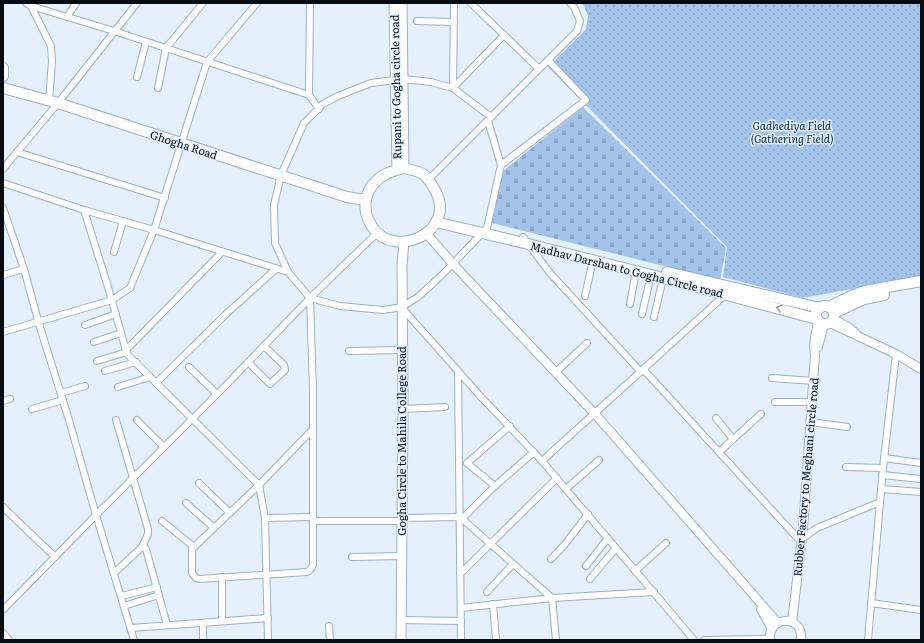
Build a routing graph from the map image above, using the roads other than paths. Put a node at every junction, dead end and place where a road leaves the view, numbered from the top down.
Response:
1 (76, 3) edge
2 (137, 3) edge
3 (203, 3) edge
4 (257, 3) edge
5 (310, 3) edge
6 (394, 3) edge
7 (402, 3) edge
8 (454, 3) edge
9 (470, 3) edge
10 (570, 3) edge
11 (27, 4) edge
12 (67, 17) junction
13 (417, 21) dead end
14 (454, 22) junction
15 (114, 31) junction
16 (504, 35) junction
17 (146, 42) junction
18 (166, 48) junction
19 (548, 60) junction
20 (208, 62) junction
21 (3, 68) edge
22 (539, 69) junction
23 (3, 76) edge
24 (137, 77) dead end
25 (399, 79) junction
26 (3, 88) edge
27 (158, 88) dead end
28 (453, 88) junction
29 (310, 95) junction
30 (54, 102) junction
31 (319, 109) junction
32 (489, 119) junction
33 (182, 144) junction
34 (17, 152) junction
35 (501, 165) junction
36 (3, 169) edge
37 (400, 169) junction
38 (281, 175) junction
39 (430, 179) junction
40 (3, 183) edge
41 (165, 198) junction
42 (365, 200) junction
43 (3, 208) edge
44 (84, 210) junction
45 (438, 219) junction
46 (5, 220) edge
47 (123, 221) junction
48 (154, 230) junction
49 (484, 230) junction
50 (377, 233) junction
51 (426, 233) junction
52 (525, 240) junction
53 (404, 242) junction
54 (114, 252) dead end
55 (222, 252) junction
56 (593, 260) junction
57 (453, 264) junction
58 (24, 269) junction
59 (276, 269) junction
60 (636, 271) junction
61 (288, 272) junction
62 (651, 275) junction
63 (3, 276) edge
64 (663, 278) junction
65 (921, 281) edge
66 (921, 287) edge
67 (730, 291) junction
68 (584, 296) dead end
69 (310, 298) junction
70 (112, 300) junction
71 (630, 304) dead end
72 (402, 307) junction
73 (116, 314) junction
74 (642, 314) dead end
75 (654, 317) dead end
76 (826, 317) junction
77 (38, 323) junction
78 (85, 325) dead end
79 (3, 332) edge
80 (121, 333) junction
81 (94, 342) dead end
82 (587, 344) dead end
83 (264, 346) junction
84 (402, 350) junction
85 (126, 351) junction
86 (349, 351) dead end
87 (896, 354) junction
88 (97, 361) dead end
89 (136, 362) junction
90 (248, 362) junction
91 (189, 367) dead end
92 (921, 369) edge
93 (105, 371) dead end
94 (458, 371) junction
95 (643, 371) junction
96 (556, 372) junction
97 (150, 377) junction
98 (772, 378) dead end
99 (814, 381) junction
100 (156, 383) junction
101 (85, 386) dead end
102 (118, 387) dead end
103 (61, 393) junction
104 (217, 394) junction
105 (10, 399) dead end
106 (63, 400) junction
107 (3, 401) edge
108 (775, 402) dead end
109 (812, 402) junction
110 (444, 407) dead end
111 (32, 409) dead end
112 (403, 409) junction
113 (595, 414) junction
114 (760, 414) dead end
115 (716, 418) dead end
116 (192, 419) junction
117 (116, 420) dead end
118 (137, 420) dead end
119 (811, 422) junction
120 (510, 426) junction
121 (847, 427) dead end
122 (313, 429) junction
123 (733, 439) junction
124 (164, 447) junction
125 (534, 452) junction
126 (719, 452) junction
127 (884, 458) junction
128 (542, 460) junction
129 (599, 460) dead end
130 (921, 462) edge
131 (846, 467) dead end
132 (883, 468) junction
133 (882, 475) junction
134 (132, 478) junction
135 (557, 478) junction
136 (921, 479) edge
137 (199, 483) dead end
138 (259, 485) junction
139 (495, 486) junction
140 (566, 489) junction
141 (881, 489) junction
142 (921, 492) edge
143 (186, 502) dead end
144 (880, 502) junction
145 (3, 507) edge
146 (230, 513) junction
147 (588, 514) junction
148 (96, 515) junction
149 (265, 518) junction
150 (461, 518) junction
151 (313, 519) junction
152 (162, 520) dead end
153 (401, 520) junction
154 (214, 528) junction
155 (608, 538) junction
156 (802, 541) junction
157 (666, 542) dead end
158 (491, 544) junction
159 (142, 547) junction
160 (194, 547) junction
161 (616, 548) junction
162 (401, 556) junction
163 (55, 557) junction
164 (352, 557) dead end
165 (551, 559) dead end
166 (513, 564) junction
167 (586, 566) dead end
168 (635, 571) junction
169 (114, 573) junction
170 (461, 573) junction
171 (266, 574) junction
172 (222, 577) junction
173 (590, 579) dead end
174 (157, 588) junction
175 (487, 592) dead end
176 (654, 592) junction
177 (159, 595) junction
178 (122, 596) junction
179 (552, 598) junction
180 (795, 598) junction
181 (871, 603) junction
182 (493, 604) junction
183 (124, 606) junction
184 (461, 608) junction
185 (3, 610) edge
186 (921, 610) edge
187 (268, 618) junction
188 (401, 620) junction
189 (222, 621) junction
190 (461, 621) junction
191 (792, 622) junction
192 (202, 623) junction
193 (778, 624) junction
194 (167, 626) junction
195 (329, 626) dead end
196 (131, 628) junction
197 (3, 633) edge
198 (770, 639) edge
199 (9, 640) edge
200 (134, 640) edge
201 (203, 640) edge
202 (268, 640) edge
203 (330, 640) edge
204 (401, 640) edge
205 (461, 640) edge
206 (496, 640) edge
207 (556, 640) edge
208 (694, 640) edge
209 (704, 640) edge
210 (802, 640) edge
211 (868, 640) edge

1 - 12 street
2 - 15 street
3 - 18 street
4 - 20 street
5 - 29 street
6 - 25 main road, Rupani to Gogha circle road
7 - 25 main road, Rupani to Gogha circle road
8 - 14 street
9 - 16 street
10 - 19 street
11 - 12 street
11 - 30 street
12 - 15 street
13 - 14 street
14 - 28 street
15 - 17 street
15 - 30 street
16 - 22 street
16 - 28 street
17 - 18 street
17 - 24 street
18 - 20 street
18 - 27 street
19 - 22 street
19 - 35 street
20 - 29 street
20 - 33 street
21 - 23 main road
22 - 32 street
25 - 28 street
25 - 31 street
25 - 37 main road, Rupani to Gogha circle road
26 - 30 main road, Ghogha Road
28 - 32 street
29 - 31 street
30 - 33 main road, Ghogha Road
30 - 34 street
31 - 38 street
32 - 35 street
32 - 39 street
33 - 38 main road, Ghogha Road
33 - 41 street
34 - 36 street
34 - 41 street
35 - 49 street
37 - 39 main road
37 - 42 main road
38 - 42 main road, Ghogha Road
38 - 61 street
39 - 45 main road
40 - 44 street
41 - 48 street
42 - 50 main road
43 - 46 street
44 - 47 street
44 - 70 street
45 - 49 main road, Madhav Darshan to Gogha Circle road
45 - 51 main road
46 - 58 street
47 - 48 street
47 - 54 street
48 - 55 street
48 - 70 street
49 - 52 main road, Madhav Darshan to Gogha Circle road
49 - 57 street
50 - 53 main road
50 - 69 street
51 - 53 main road
51 - 57 street
52 - 56 main road, Madhav Darshan to Gogha Circle road
52 - 67 main road, Madhav Darshan to Gogha Circle road
52 - 95 street
53 - 72 main road, Gogha Circle to Mahila College Road
55 - 59 street
55 - 85 street
56 - 60 main road, Madhav Darshan to Gogha Circle road
56 - 68 street
57 - 72 street
57 - 96 street
58 - 63 street
58 - 77 street
59 - 61 street
59 - 100 street
60 - 62 main road, Madhav Darshan to Gogha Circle road
60 - 71 street
61 - 69 street
62 - 64 main road, Madhav Darshan to Gogha Circle road
62 - 74 street
64 - 67 main road, Madhav Darshan to Gogha Circle road
64 - 75 street
65 - 76 main road
66 - 76 main road
67 - 76 main road, Madhav Darshan to Gogha Circle road
67 - 95 street
69 - 72 street
69 - 83 street
69 - 122 street
70 - 73 street
70 - 77 street
72 - 84 main road, Gogha Circle to Mahila College Road
72 - 94 street
73 - 78 street
73 - 80 street
76 - 87 street
76 - 99 street, Rubber Factory to Meghani circle road
77 - 79 street
77 - 103 street
80 - 81 street
80 - 85 street
82 - 96 street
83 - 90 street
83 - 90 street
84 - 86 street
84 - 112 main road, Gogha Circle to Mahila College Road
85 - 88 street
85 - 89 street
87 - 92 street
87 - 127 street
89 - 93 street
89 - 97 street
90 - 104 street
91 - 104 street
94 - 120 street
94 - 150 street
95 - 113 street
95 - 126 street
96 - 113 street
97 - 100 street
97 - 102 street
98 - 99 street
99 - 109 street, Rubber Factory to Meghani circle road
100 - 116 street
101 - 103 street
103 - 106 street
104 - 116 street
105 - 107 street
106 - 111 street
106 - 148 street
108 - 109 street
109 - 119 street, Rubber Factory to Meghani circle road
110 - 112 street
112 - 153 main road, Gogha Circle to Mahila College Road
113 - 128 street
113 - 193 street
114 - 123 street
115 - 123 street
116 - 124 street
116 - 138 street
117 - 134 street
118 - 124 street
119 - 121 street
119 - 156 street, Rubber Factory to Meghani circle road
120 - 125 street
120 - 139 street
122 - 138 street
122 - 151 street
123 - 126 street
124 - 134 street
125 - 128 street
125 - 139 street
126 - 156 street
127 - 130 street
127 - 132 street
128 - 135 street
129 - 140 street
131 - 132 street
132 - 133 street
133 - 136 street
133 - 141 street
134 - 148 street
134 - 159 street
135 - 140 street
135 - 158 street
137 - 146 street
138 - 146 street
138 - 149 street
139 - 150 street
140 - 147 street
141 - 142 street
141 - 144 street
143 - 154 street
144 - 156 street
144 - 181 street
145 - 163 street
146 - 154 street
147 - 155 street
147 - 165 street
148 - 163 street
148 - 169 street
149 - 151 street
149 - 171 street
150 - 153 street
150 - 158 street
150 - 170 street
151 - 153 street
151 - 171 street
152 - 160 street
153 - 162 main road, Gogha Circle to Mahila College Road
154 - 160 street
155 - 161 street
155 - 167 street
156 - 180 street, Rubber Factory to Meghani circle road
157 - 168 street
158 - 166 street
158 - 170 street
159 - 169 street
159 - 174 street
160 - 172 street
161 - 168 street
161 - 173 street
162 - 164 street
162 - 188 main road, Gogha Circle to Mahila College Road
163 - 185 street
166 - 175 street
166 - 179 street
168 - 176 street
169 - 178 street
170 - 184 street
171 - 172 street
171 - 187 street
172 - 189 street
174 - 177 street
174 - 178 street
176 - 179 street
176 - 208 street
177 - 183 street
177 - 194 street
178 - 183 street
179 - 182 street
179 - 207 street
180 - 191 street, Rubber Factory to Meghani circle road
180 - 193 street
181 - 186 street
181 - 211 street
182 - 184 street
182 - 206 street
183 - 196 street
184 - 190 street
187 - 189 street
187 - 202 street
188 - 190 street
188 - 204 main road, Gogha Circle to Mahila College Road
189 - 192 street
190 - 205 street
191 - 193 street
191 - 210 street
192 - 194 street
192 - 201 street
193 - 198 street
194 - 196 street
195 - 203 street
196 - 200 street
197 - 199 street
198 - 209 street

